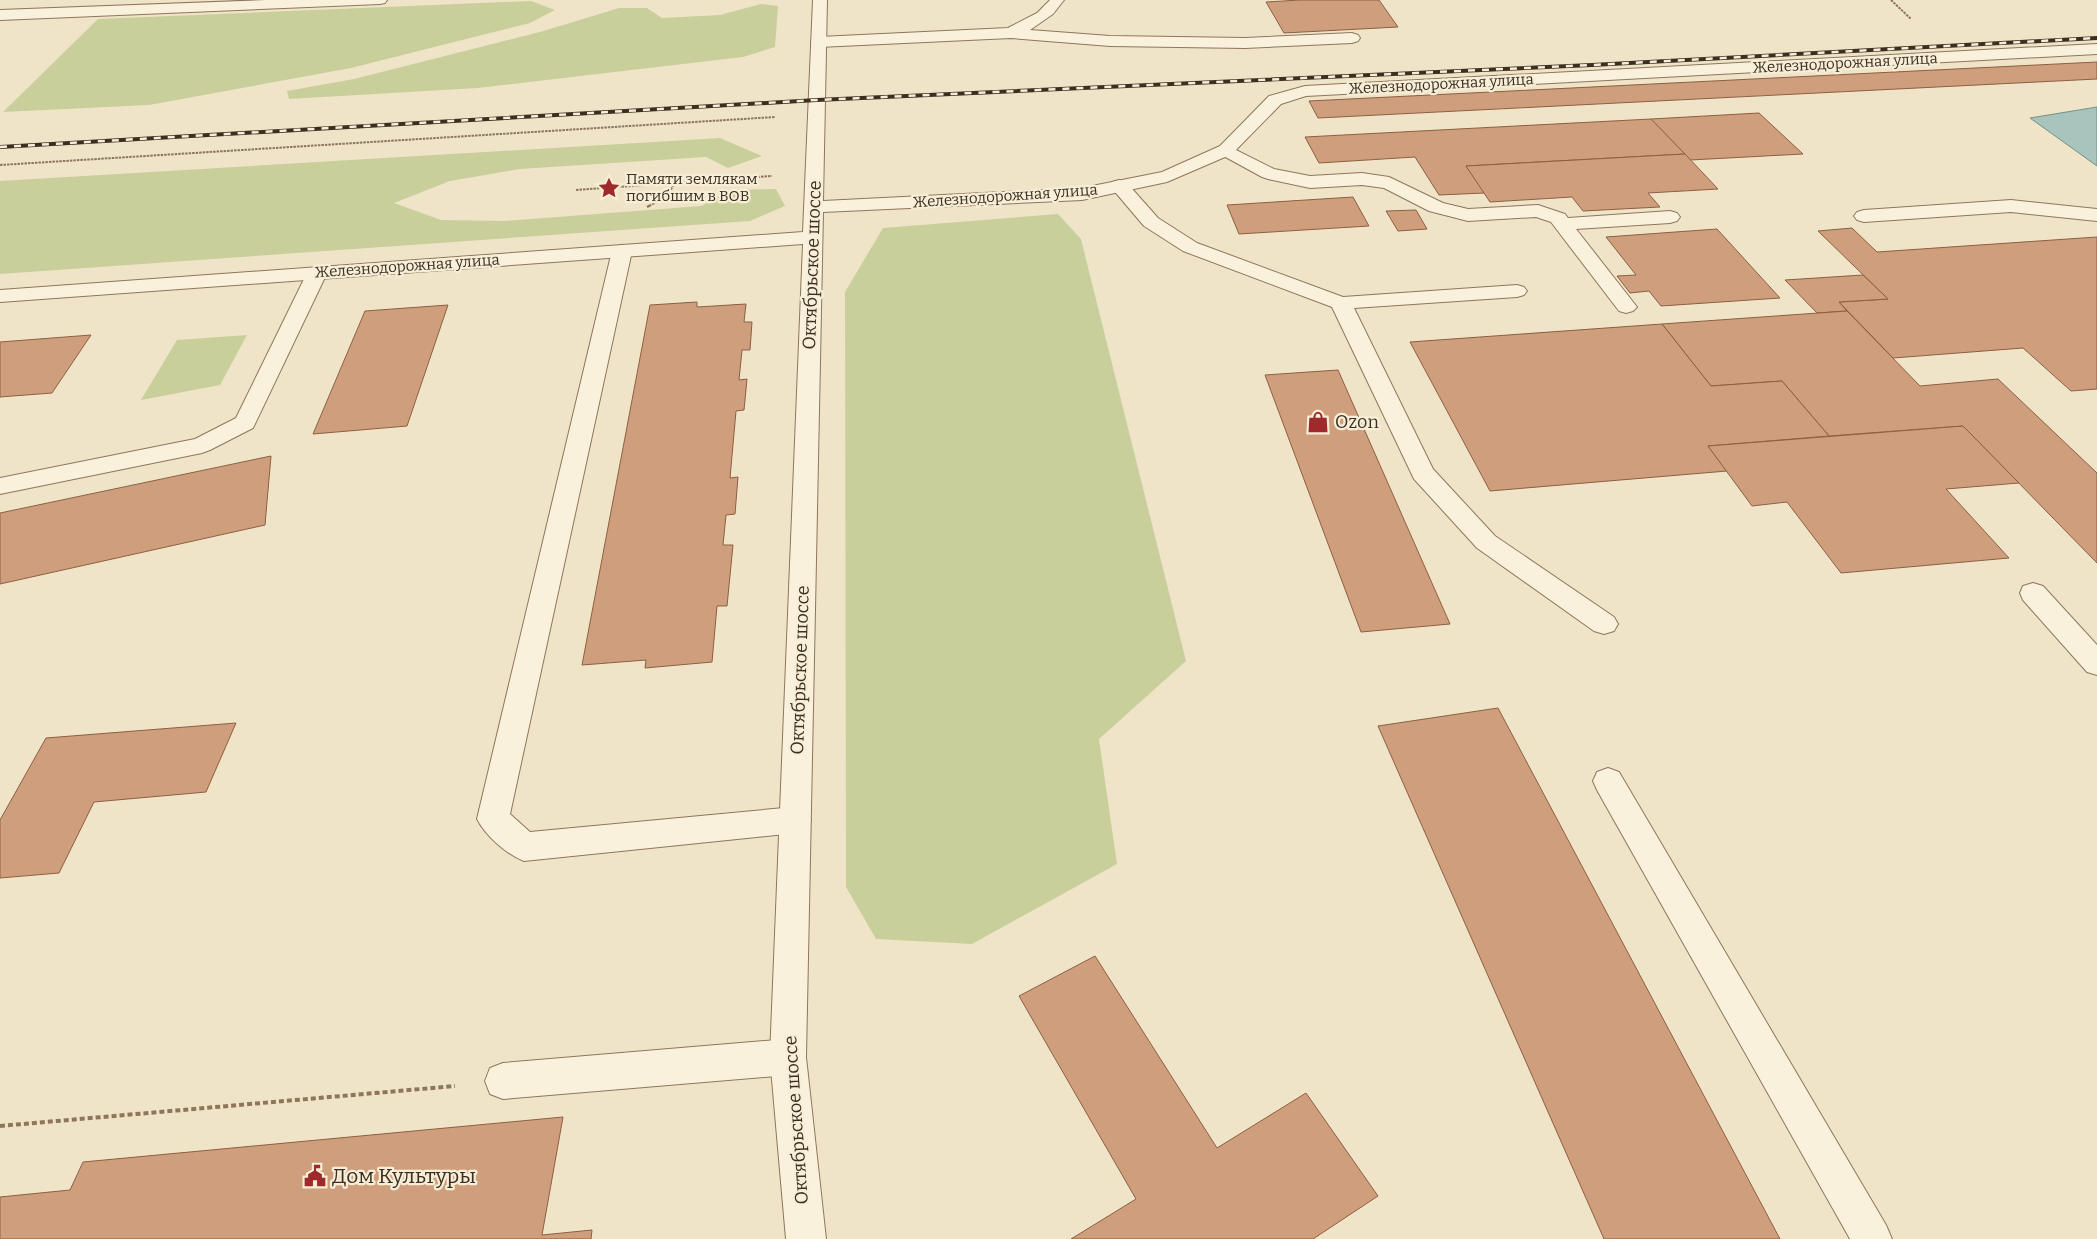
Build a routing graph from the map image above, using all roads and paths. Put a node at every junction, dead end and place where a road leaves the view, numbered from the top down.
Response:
1 (380, 0) edge
2 (820, 0) edge
3 (1057, 0) edge
4 (0, 15) edge
5 (1011, 33) junction
6 (1352, 38) dead end
7 (819, 42) junction
8 (2097, 49) edge
9 (817, 108) junction
10 (1226, 150) junction
11 (0, 165) edge
12 (815, 173) junction
13 (1119, 186) junction
14 (576, 190) dead end
15 (814, 208) junction
16 (2097, 215) edge
17 (1864, 216) dead end
18 (1670, 217) dead end
19 (1563, 224) junction
20 (813, 237) junction
21 (622, 251) junction
22 (318, 273) junction
23 (1517, 291) dead end
24 (0, 296) edge
25 (1340, 303) junction
26 (1626, 307) dead end
27 (0, 486) edge
28 (2033, 593) dead end
29 (1604, 624) dead end
30 (2097, 664) edge
31 (1608, 781) dead end
32 (795, 820) junction
33 (788, 1057) junction
34 (503, 1082) joint
35 (0, 1126) edge
36 (806, 1239) edge
37 (1872, 1239) edge

1 - 4 street
2 - 7 street, Октябрьское шоссе
3 - 5 street
5 - 6 street
5 - 7 street
7 - 9 street, Октябрьское шоссе
8 - 10 street, Железнодорожная улица
9 - 11 path
9 - 12 street, Октябрьское шоссе
10 - 13 street, Железнодорожная улица
10 - 19 street
12 - 14 path
12 - 15 street, Октябрьское шоссе
13 - 15 street, Железнодорожная улица
13 - 25 street
15 - 20 street, Октябрьское шоссе
16 - 17 street
18 - 19 street
19 - 26 street
20 - 21 street, Железнодорожная улица
20 - 32 street, Октябрьское шоссе
21 - 22 street, Железнодорожная улица
21 - 32 street
22 - 24 street, Железнодорожная улица
22 - 27 street
23 - 25 street
25 - 29 street
28 - 30 street
31 - 37 street
32 - 33 street, Октябрьское шоссе
33 - 34 street
33 - 36 street, Октябрьское шоссе
34 - 35 path

